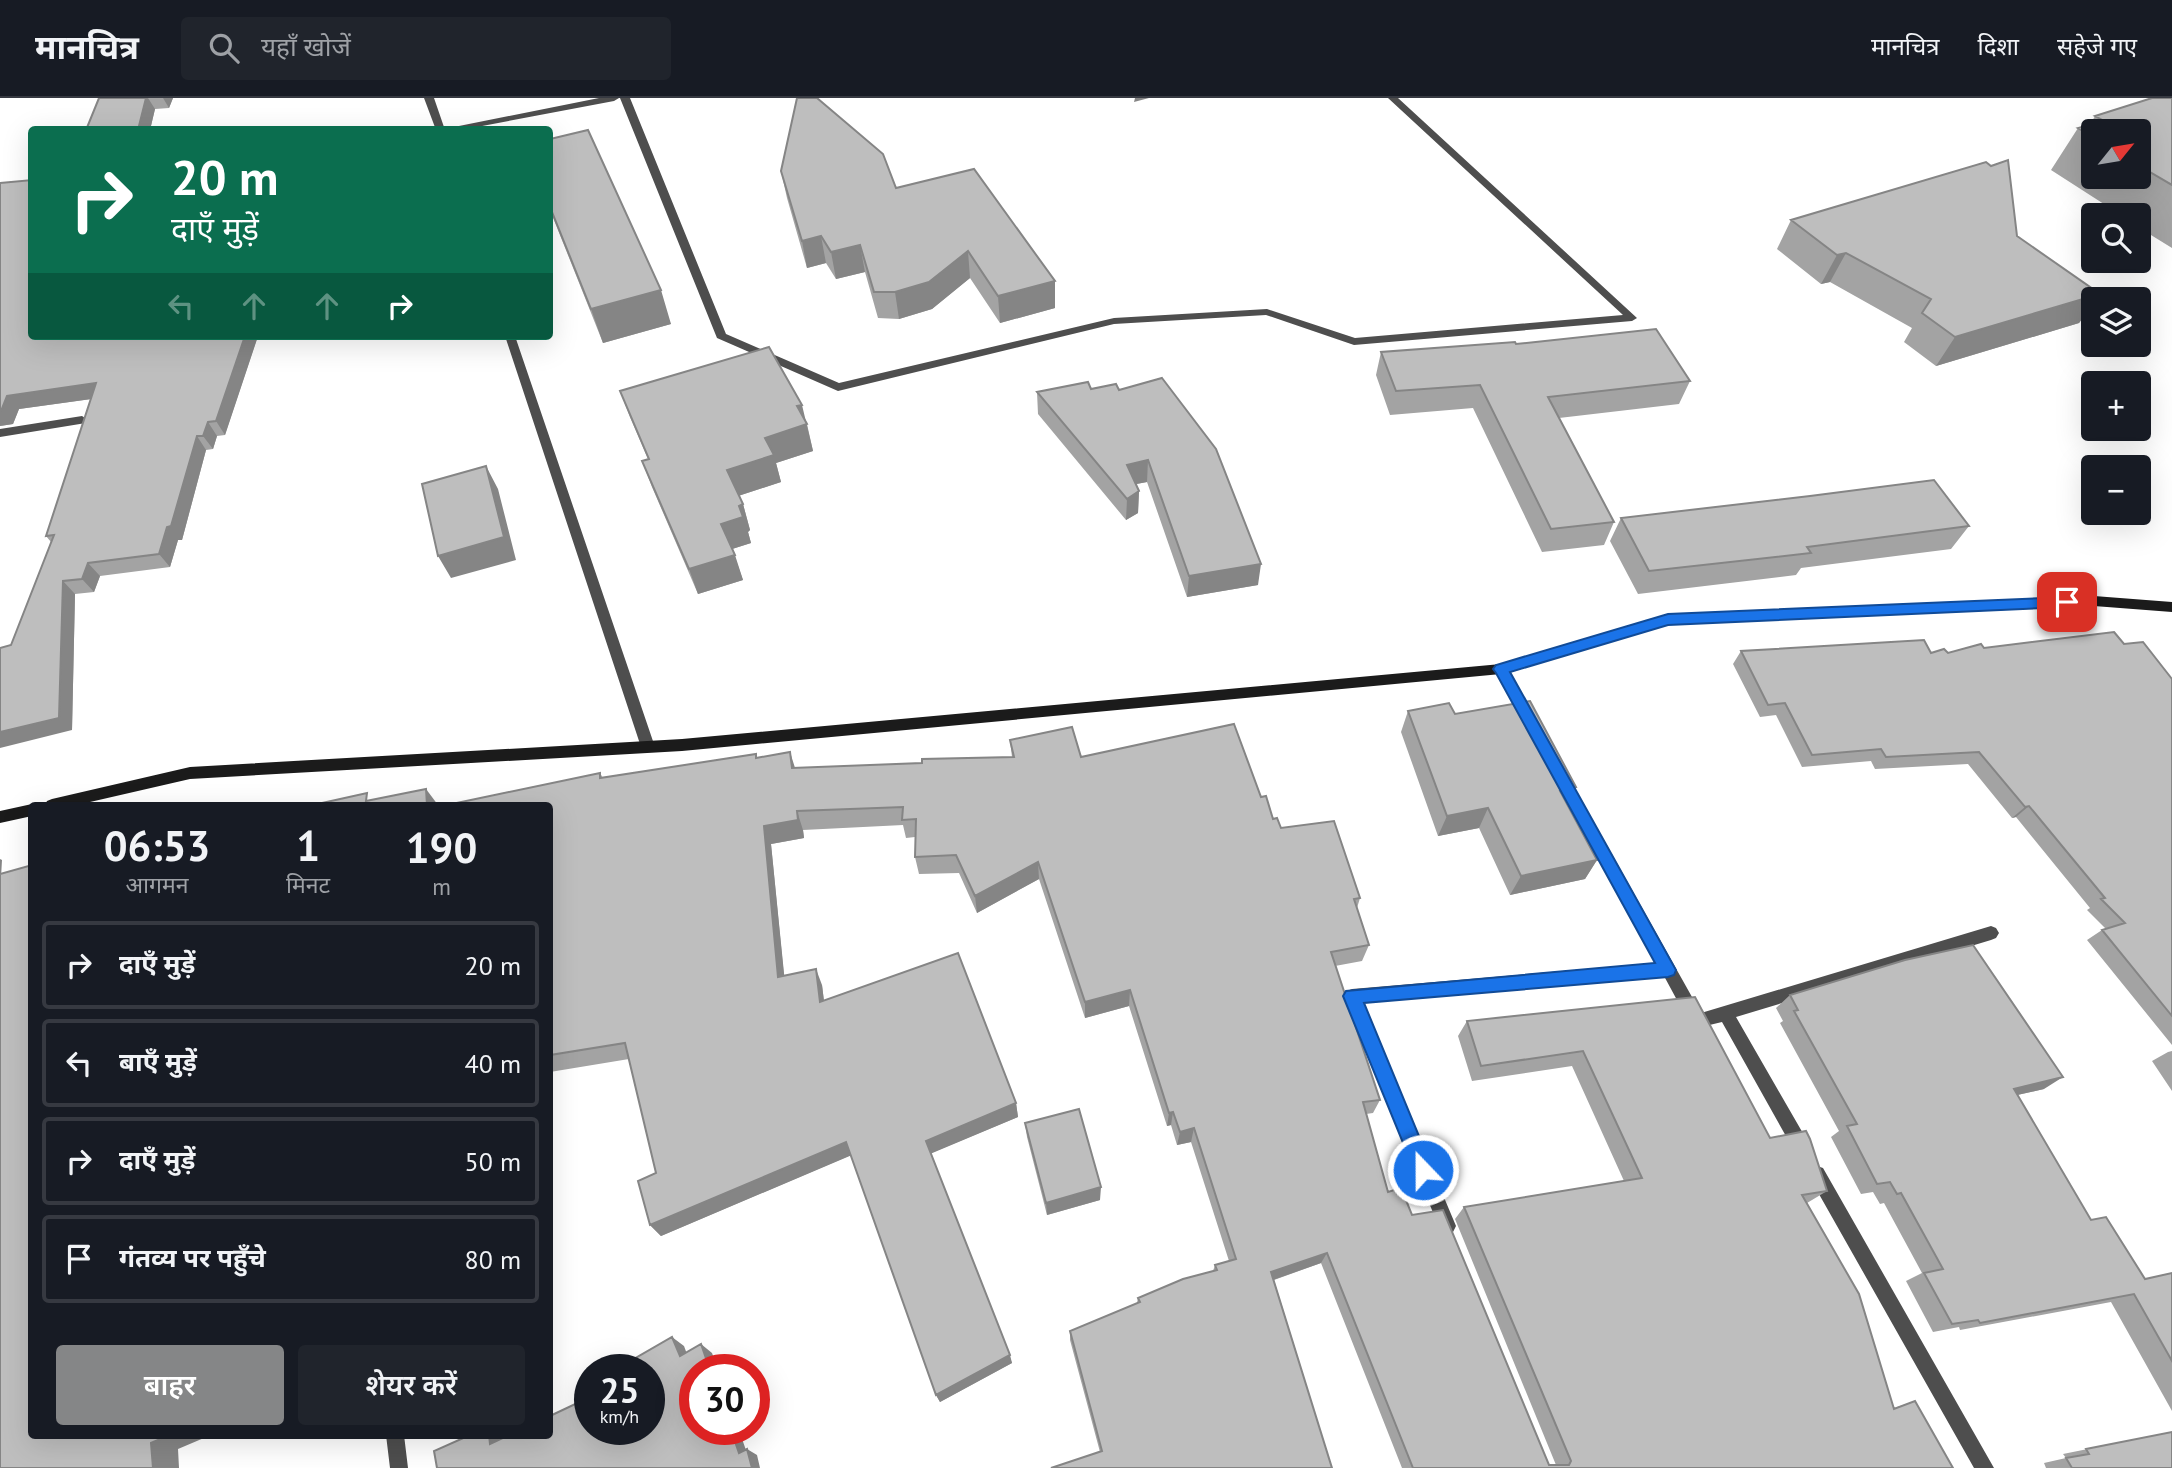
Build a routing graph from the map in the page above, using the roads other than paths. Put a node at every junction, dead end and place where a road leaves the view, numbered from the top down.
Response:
1 (429, 98) edge
2 (614, 98) edge
3 (625, 98) edge
4 (1393, 98) edge
5 (440, 126) edge
6 (464, 126) edge
7 (511, 340) edge
8 (82, 420) edge
9 (0, 433) edge
10 (2172, 607) edge
11 (1501, 669) junction
12 (1534, 729) edge
13 (648, 747) junction
14 (1554, 765) edge
15 (65, 802) edge
16 (28, 811) edge
17 (0, 817) edge
18 (1991, 933) dead end
19 (1668, 970) junction
20 (1697, 1021) junction
21 (1452, 1238) edge
22 (395, 1439) edge
23 (399, 1468) edge
24 (1985, 1468) edge

1 - 5 street
2 - 6 street
3 - 4 street
7 - 13 street
8 - 9 street
10 - 11 main road
11 - 12 street
11 - 13 main road
13 - 15 main road
14 - 19 street
16 - 17 main road
18 - 20 street
19 - 20 street
19 - 21 street
20 - 24 street
22 - 23 street

